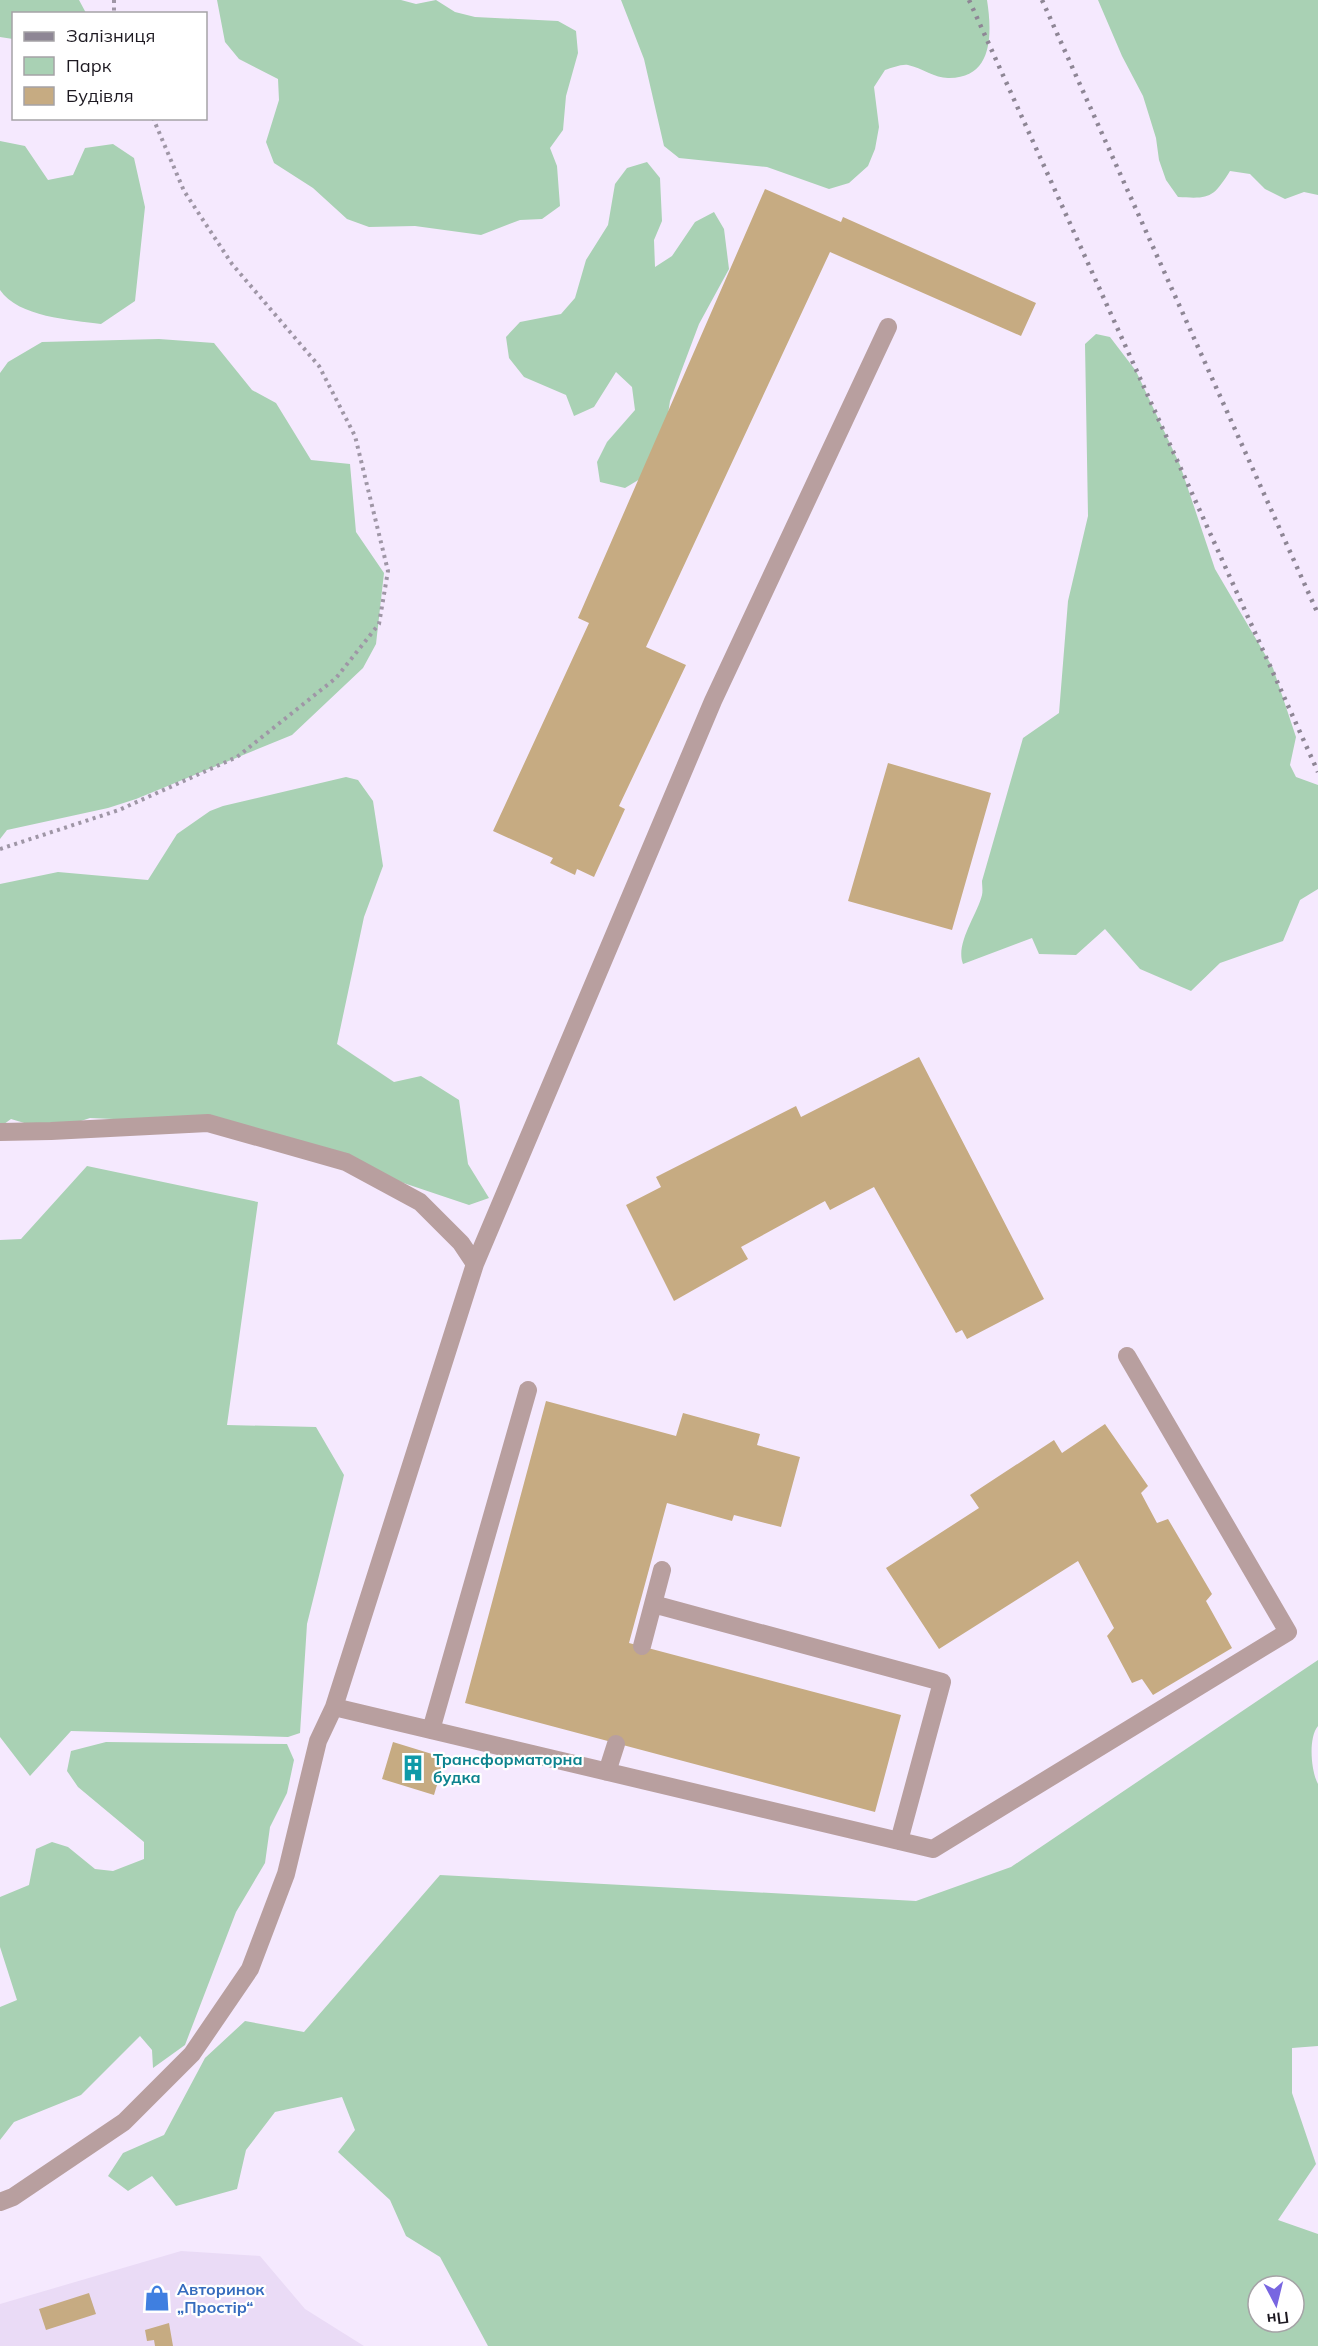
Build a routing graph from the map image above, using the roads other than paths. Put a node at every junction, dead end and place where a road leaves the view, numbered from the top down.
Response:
1 (888, 327) dead end
2 (0, 1132) edge
3 (475, 1264) junction
4 (1127, 1356) dead end
5 (528, 1390) dead end
6 (662, 1570) dead end
7 (653, 1605) junction
8 (642, 1646) dead end
9 (334, 1707) junction
10 (431, 1730) junction
11 (616, 1744) dead end
12 (607, 1772) junction
13 (899, 1841) junction
14 (0, 2202) edge

1 - 3 lane
2 - 3 lane
3 - 9 lane
4 - 13 lane
5 - 10 lane
6 - 7 lane
7 - 8 lane
7 - 13 lane
9 - 10 lane
9 - 14 lane
10 - 12 lane
11 - 12 lane
12 - 13 lane

